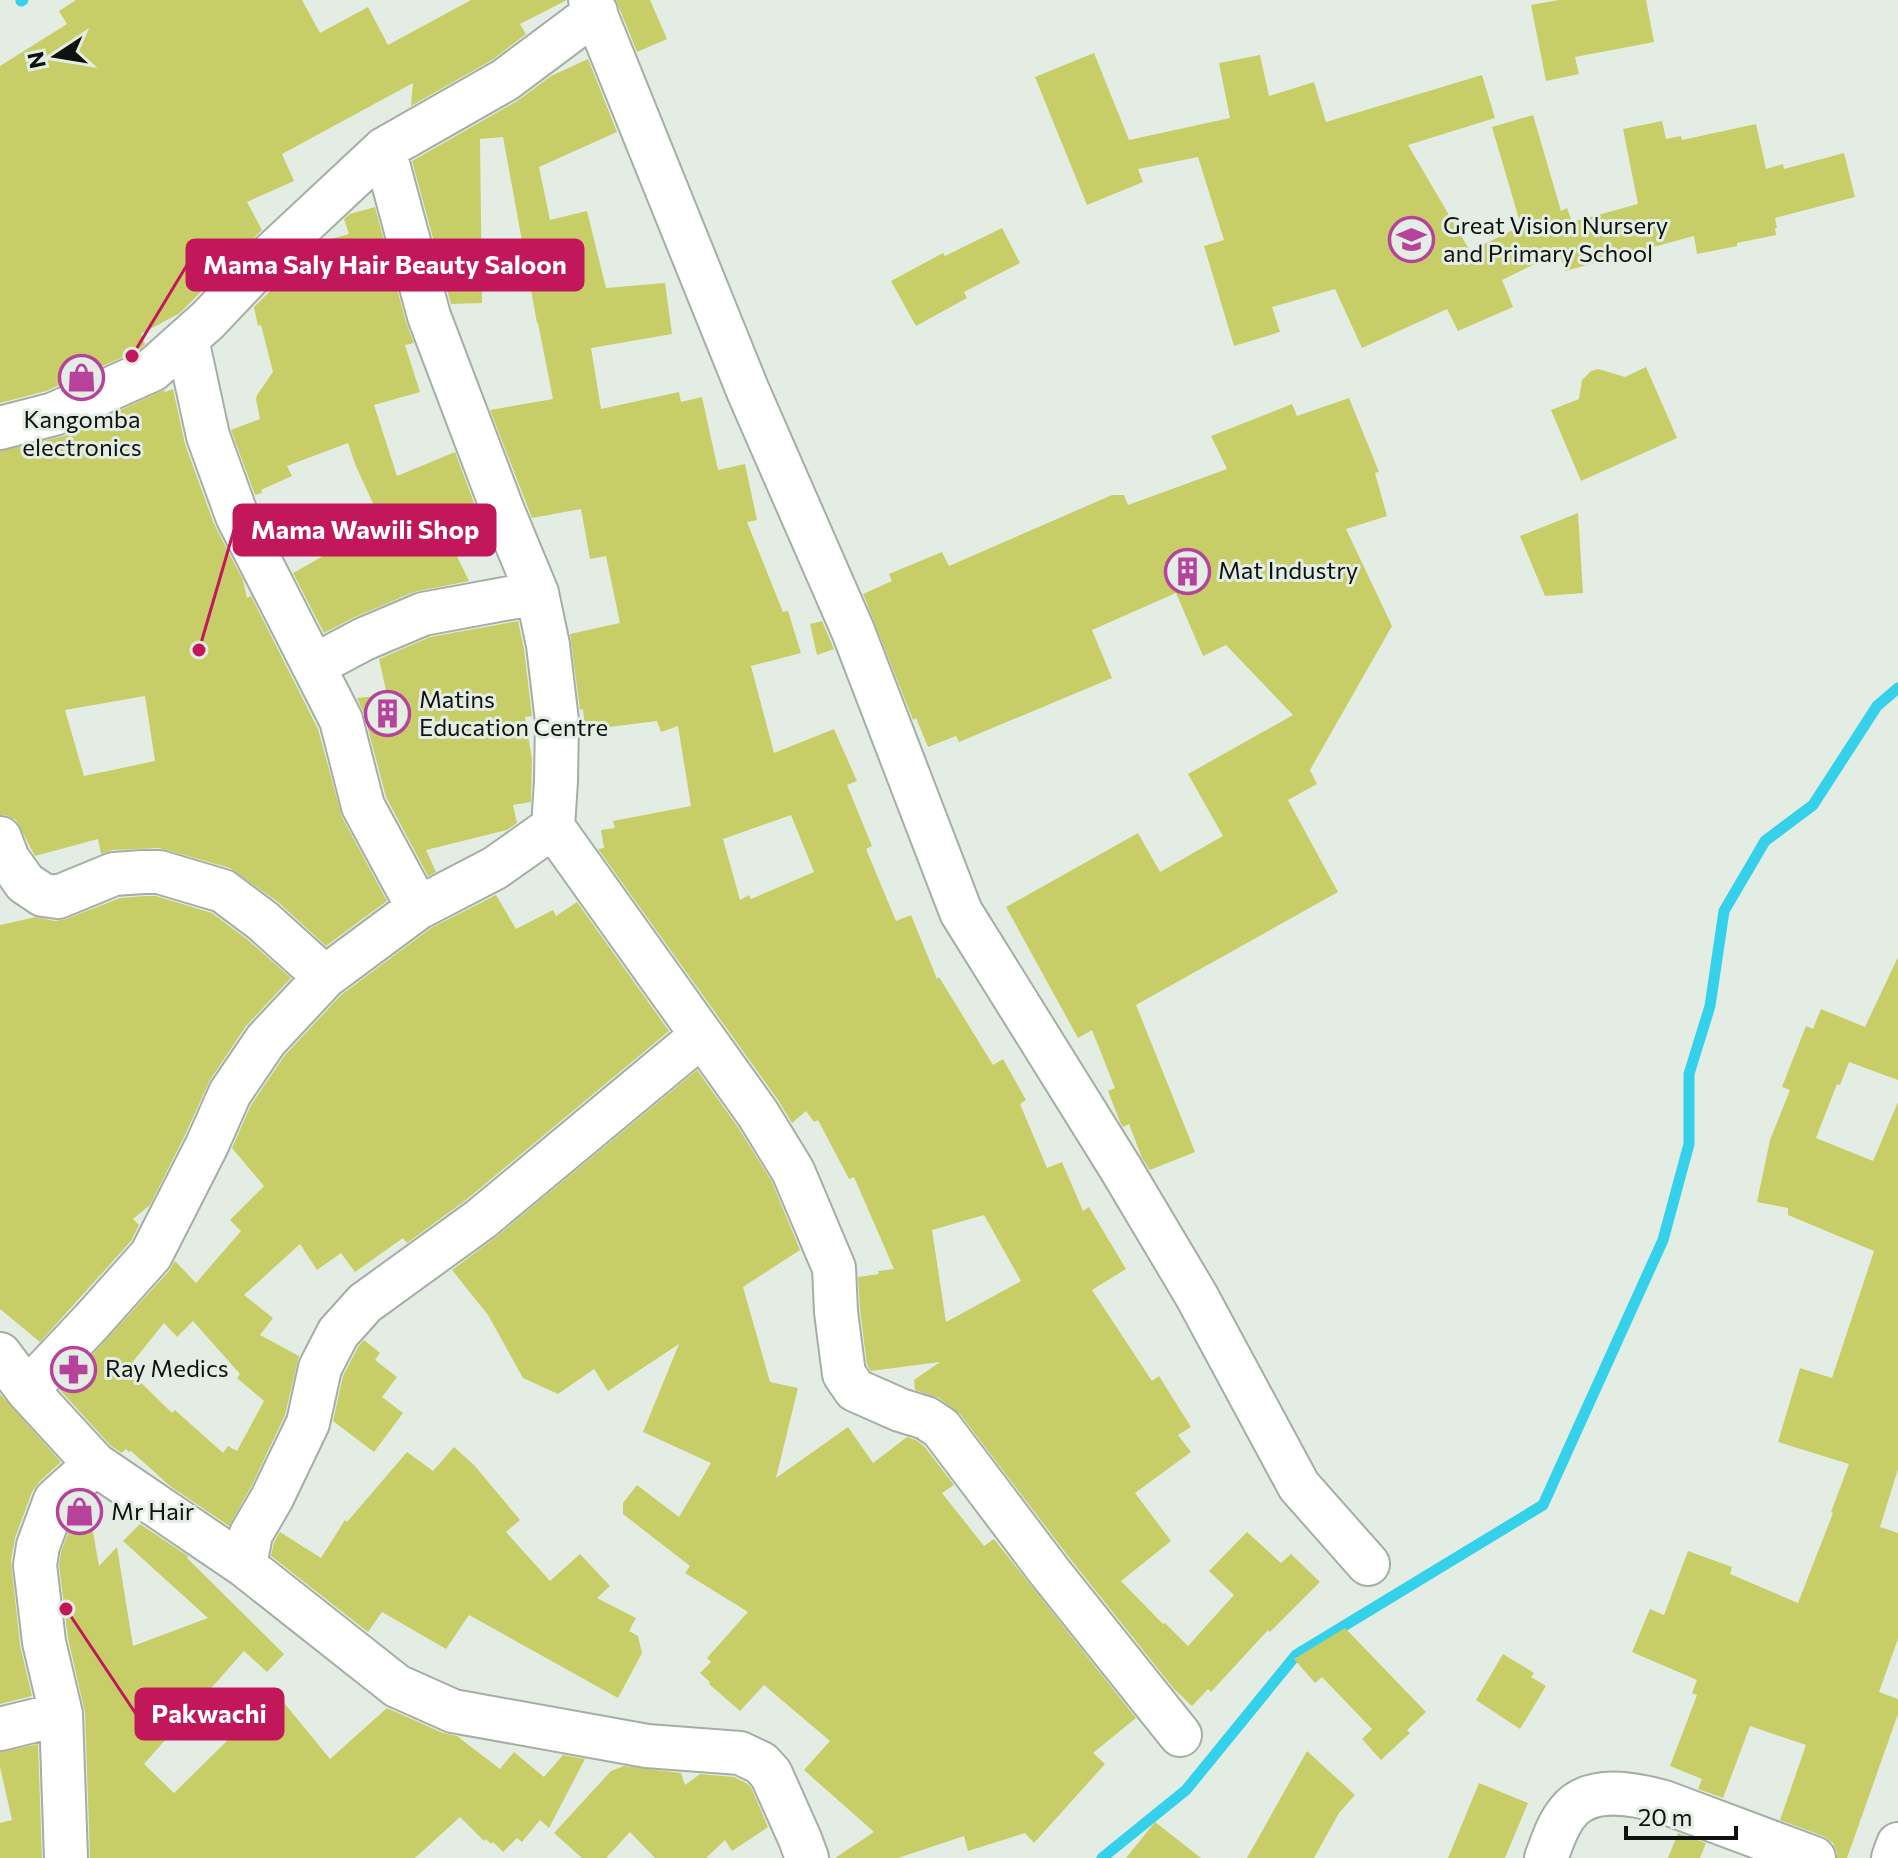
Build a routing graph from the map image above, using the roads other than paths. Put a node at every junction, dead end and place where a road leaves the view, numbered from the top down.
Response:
1 (593, 6) edge
2 (384, 149) junction
3 (187, 339) junction
4 (0, 428) edge
5 (537, 593) junction
6 (315, 665) junction
7 (553, 827) junction
8 (0, 838) edge
9 (418, 908) junction
10 (325, 977) junction
11 (701, 1036) junction
12 (0, 1354) edge
13 (27, 1390) junction
14 (95, 1464) junction
15 (1368, 1564) dead end
16 (245, 1566) junction
17 (61, 1714) junction
18 (0, 1729) edge
19 (1180, 1735) dead end
20 (1898, 1844) edge
21 (66, 1858) edge
22 (807, 1858) edge
23 (1546, 1858) edge
24 (1814, 1858) edge
25 (1893, 1858) edge

1 - 2 street
1 - 15 street
2 - 3 street
2 - 5 street
3 - 4 street
3 - 6 street
5 - 6 street
5 - 7 street
6 - 9 street
7 - 9 street
7 - 11 street
8 - 10 street
9 - 10 street
10 - 13 street
11 - 16 street
11 - 19 street
12 - 13 street
13 - 14 street
14 - 16 street
14 - 17 street
16 - 22 street
17 - 18 street
17 - 21 street
20 - 25 street
23 - 24 street

